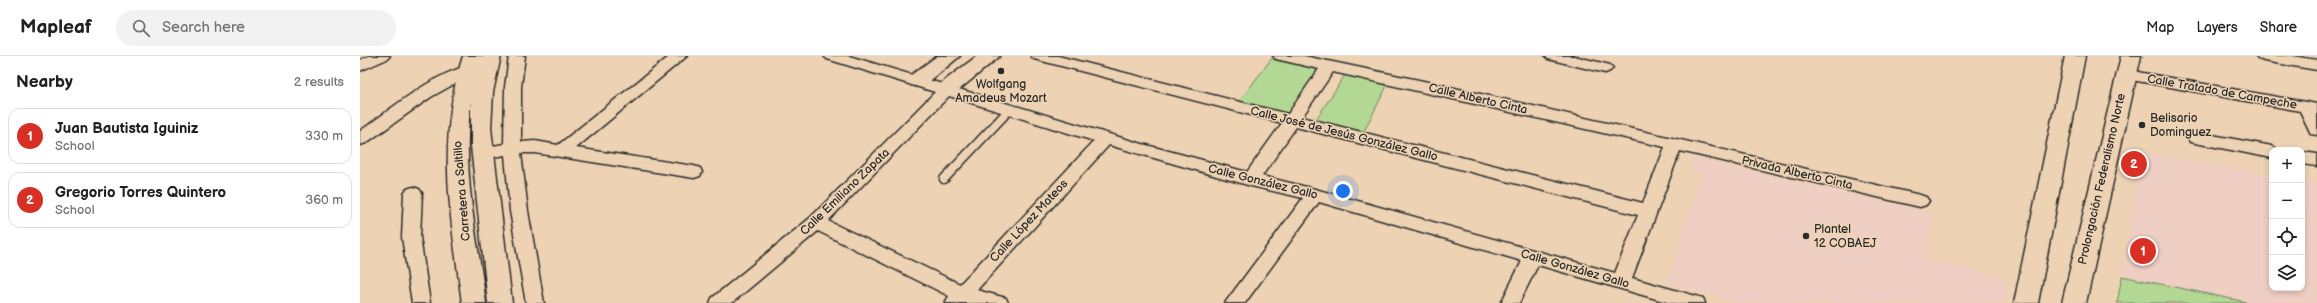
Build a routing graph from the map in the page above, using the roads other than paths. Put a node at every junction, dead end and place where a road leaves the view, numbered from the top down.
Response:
1 (382, 56) edge
2 (491, 56) edge
3 (517, 56) edge
4 (679, 56) edge
5 (832, 56) edge
6 (950, 56) edge
7 (990, 56) edge
8 (1039, 56) edge
9 (1281, 56) edge
10 (1553, 56) edge
11 (2075, 56) edge
12 (2264, 56) edge
13 (1582, 59) edge
14 (470, 63) edge
15 (2317, 65) edge
16 (360, 66) edge
17 (1329, 66) junction
18 (2129, 66) edge
19 (1605, 68) dead end
20 (918, 80) junction
21 (947, 89) junction
22 (2312, 108) edge
23 (1010, 109) junction
24 (1292, 120) junction
25 (2317, 130) edge
26 (2196, 138) dead end
27 (360, 139) edge
28 (1105, 139) junction
29 (1674, 145) junction
30 (514, 148) junction
31 (563, 150) junction
32 (2269, 151) edge
33 (482, 153) junction
34 (2305, 158) edge
35 (2317, 160) edge
36 (694, 172) dead end
37 (944, 179) dead end
38 (1251, 180) junction
39 (413, 193) dead end
40 (1315, 194) junction
41 (1920, 201) dead end
42 (1649, 211) junction
43 (816, 223) junction
44 (1533, 257) junction
45 (1621, 282) junction
46 (958, 298) edge
47 (421, 303) edge
48 (474, 303) edge
49 (500, 303) edge
50 (535, 303) edge
51 (718, 303) edge
52 (999, 303) edge
53 (1234, 303) edge
54 (1510, 303) edge
55 (1696, 303) edge
56 (2026, 303) edge
57 (2074, 303) edge

1 - 16 street
2 - 33 main road, Carretera a Saltillo
3 - 30 street
4 - 31 street
5 - 20 street, Calle González Gallo
6 - 20 main road
7 - 21 main road
8 - 24 street, Calle José de Jesús González Gallo
9 - 17 street, Calle Alberto Cinta
10 - 13 street
11 - 56 main road
12 - 15 street
13 - 19 street
14 - 27 street
14 - 48 main road, Carretera a Saltillo
17 - 24 street
17 - 29 street, Calle Alberto Cinta
18 - 22 street, Calle Tratado de Campeche
18 - 57 main road, Prolongación Federalismo Norte
20 - 21 street, Calle González Gallo
21 - 23 street, Calle González Gallo
21 - 43 street, Calle Emiliano Zapata
22 - 25 street
23 - 28 street, Calle González Gallo
23 - 37 lane
24 - 38 street
24 - 42 street, Calle José de Jesús González Gallo
26 - 32 street
28 - 38 street, Calle González Gallo
28 - 46 street, Calle López Mateos
29 - 41 street, Privada Alberto Cinta
29 - 42 street
30 - 31 street
30 - 33 street
30 - 50 street
31 - 36 street
33 - 49 main road, Carretera a Saltillo
34 - 35 street
38 - 40 street, Calle González Gallo
39 - 47 street
40 - 44 street, Calle González Gallo
40 - 53 street
42 - 45 street
43 - 46 street
43 - 51 street, Calle Emiliano Zapata
44 - 45 street, Calle González Gallo
44 - 54 street
45 - 55 street, Calle González Gallo
46 - 52 street

